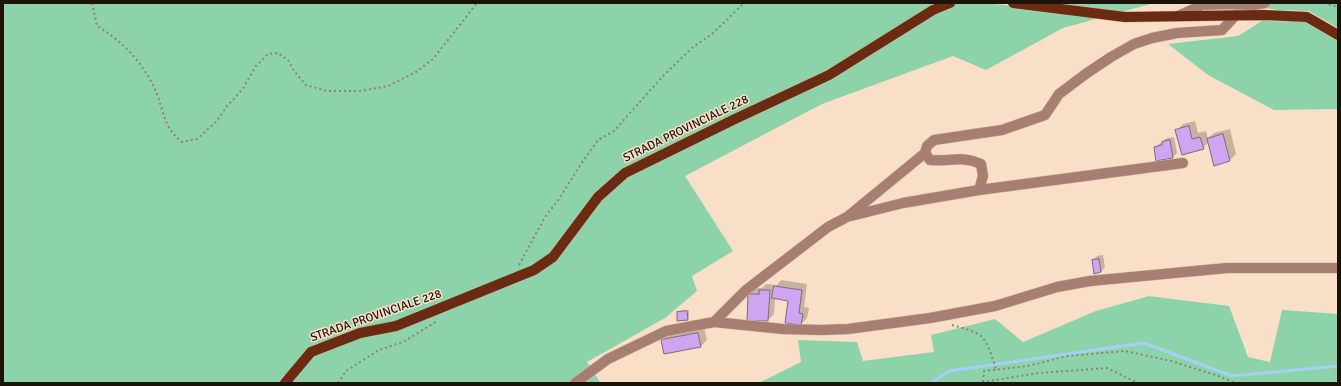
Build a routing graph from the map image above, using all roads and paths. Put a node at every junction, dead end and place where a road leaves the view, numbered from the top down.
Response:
1 (92, 3) edge
2 (477, 3) edge
3 (744, 3) edge
4 (950, 3) edge
5 (1013, 3) edge
6 (1265, 3) edge
7 (1324, 3) edge
8 (1338, 7) edge
9 (1236, 15) junction
10 (1176, 17) junction
11 (1338, 35) edge
12 (925, 154) junction
13 (1183, 163) dead end
14 (979, 190) junction
15 (847, 217) junction
16 (1338, 268) edge
17 (515, 270) dead end
18 (438, 320) dead end
19 (714, 322) junction
20 (951, 324) dead end
21 (996, 370) junction
22 (982, 382) junction
23 (285, 383) edge
24 (338, 383) edge
25 (575, 383) edge
26 (977, 383) edge
27 (1138, 383) edge
28 (1235, 383) edge

1 - 2 path
3 - 17 path
4 - 23 main road, STRADA PROVINCIALE 228
5 - 10 main road
6 - 10 street
7 - 8 path
9 - 10 main road
9 - 11 main road
9 - 12 street
12 - 14 street
12 - 15 street
13 - 14 street
14 - 15 street
15 - 19 street
16 - 19 street
18 - 24 path
19 - 25 street
20 - 21 path
21 - 22 path
21 - 28 path
22 - 26 path
22 - 27 path

